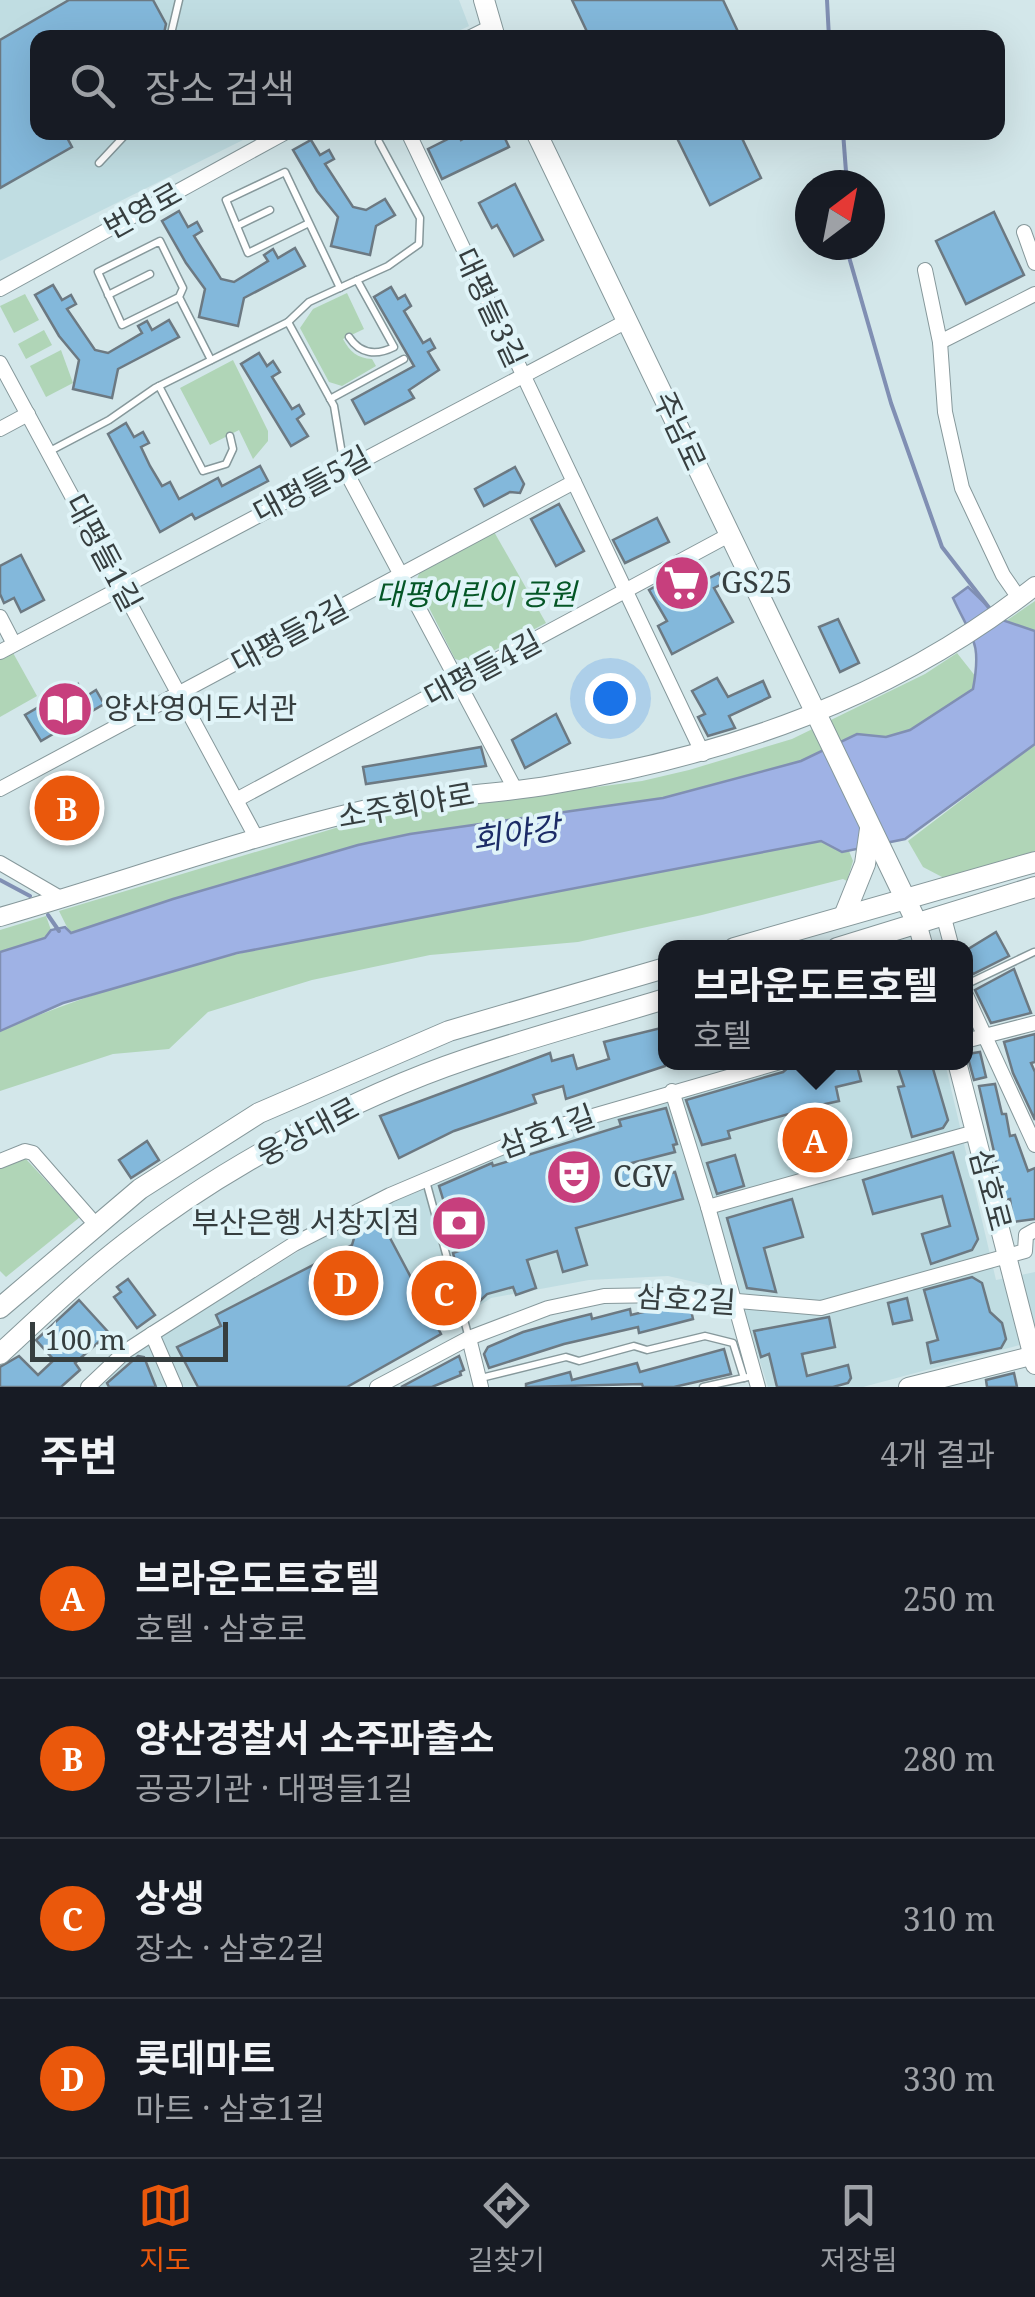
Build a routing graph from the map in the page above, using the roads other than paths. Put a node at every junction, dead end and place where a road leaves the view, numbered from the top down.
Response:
1 (179, 0) edge
2 (484, 0) edge
3 (172, 30) edge
4 (492, 30) edge
5 (121, 140) edge
6 (271, 140) edge
7 (412, 140) edge
8 (540, 140) edge
9 (380, 142) dead end
10 (99, 163) dead end
11 (270, 210) dead end
12 (309, 223) junction
13 (236, 226) junction
14 (1024, 232) dead end
15 (1035, 263) edge
16 (925, 270) dead end
17 (150, 274) dead end
18 (357, 280) junction
19 (340, 288) junction
20 (0, 289) edge
21 (1035, 294) edge
22 (108, 295) junction
23 (179, 297) junction
24 (626, 321) junction
25 (288, 322) junction
26 (349, 337) dead end
27 (940, 342) junction
28 (404, 359) dead end
29 (210, 360) junction
30 (0, 362) edge
31 (522, 376) junction
32 (159, 386) junction
33 (330, 399) junction
34 (28, 414) junction
35 (0, 429) edge
36 (230, 436) dead end
37 (49, 452) junction
38 (344, 468) junction
39 (574, 482) junction
40 (729, 536) junction
41 (402, 576) junction
42 (121, 586) junction
43 (1035, 586) edge
44 (627, 592) junction
45 (1017, 600) junction
46 (0, 617) edge
47 (14, 644) junction
48 (0, 652) edge
49 (458, 682) junction
50 (178, 693) junction
51 (819, 721) junction
52 (703, 754) junction
53 (0, 788) edge
54 (516, 790) junction
55 (236, 800) junction
56 (870, 829) junction
57 (256, 839) junction
58 (1035, 862) edge
59 (0, 864) edge
60 (1035, 887) edge
61 (62, 899) junction
62 (906, 899) junction
63 (943, 914) junction
64 (844, 916) junction
65 (0, 917) edge
66 (917, 923) junction
67 (762, 940) edge
68 (863, 940) edge
69 (922, 940) edge
70 (950, 940) edge
71 (1034, 952) edge
72 (658, 970) edge
73 (973, 981) edge
74 (658, 1001) edge
75 (973, 1014) edge
76 (1035, 1022) edge
77 (982, 1037) junction
78 (973, 1039) edge
79 (750, 1070) edge
80 (959, 1070) edge
81 (672, 1091) junction
82 (975, 1132) junction
83 (1035, 1146) edge
84 (0, 1161) edge
85 (426, 1180) junction
86 (708, 1207) junction
87 (96, 1224) junction
88 (1035, 1230) edge
89 (1008, 1257) junction
90 (733, 1302) junction
91 (0, 1308) edge
92 (152, 1334) junction
93 (470, 1338) junction
94 (0, 1354) edge
95 (1034, 1359) edge
96 (752, 1380) edge
97 (480, 1382) edge
98 (88, 1387) edge
99 (175, 1387) edge
100 (377, 1387) edge
101 (703, 1387) edge
102 (908, 1387) edge

1 - 3 lane
2 - 4 main road
5 - 10 lane
6 - 20 street, 번영로
7 - 31 street, 대평들3길
8 - 24 main road, 주남로
9 - 18 lane
11 - 13 lane
12 - 13 lane
12 - 13 lane
12 - 19 lane
14 - 15 street
16 - 27 street
17 - 22 lane
18 - 19 lane
18 - 26 lane
19 - 25 lane
21 - 27 street
22 - 23 lane
22 - 23 lane
23 - 29 lane
24 - 31 street, 대평들5길
24 - 40 main road, 주남로
25 - 29 lane
25 - 33 lane
27 - 45 street
28 - 33 lane
29 - 32 lane
30 - 34 street, 대평들1길
31 - 38 street, 대평들5길
31 - 39 street, 대평들3길
32 - 36 lane
32 - 37 lane
33 - 38 lane
34 - 35 street
34 - 37 street, 대평들1길
37 - 42 street, 대평들1길
38 - 41 street
38 - 42 street, 대평들5길
39 - 41 street
39 - 44 street, 대평들3길
40 - 44 street, 대평들4길
40 - 51 main road, 주남로
41 - 49 street
41 - 50 street, 대평들2길
42 - 47 street, 대평들5길
42 - 50 street, 대평들1길
43 - 45 street, 소주회야로
44 - 49 street, 대평들4길
44 - 52 street, 대평들3길
45 - 51 street, 소주회야로
46 - 47 street
47 - 48 street, 대평들5길
49 - 54 street
49 - 55 street, 대평들4길
50 - 53 street
50 - 55 street, 대평들1길
51 - 52 street, 소주회야로
51 - 56 main road, 주남로
52 - 54 street, 소주회야로
54 - 57 street, 소주회야로
55 - 57 street, 대평들1길
56 - 62 main road, 주남로
56 - 64 main road
57 - 61 street, 소주회야로
58 - 62 main road
59 - 61 street
60 - 63 main road
61 - 65 street, 소주회야로
62 - 64 main road
62 - 66 main road, 주남로
63 - 66 main road
63 - 70 street
64 - 67 main road
66 - 68 main road
66 - 69 street
71 - 73 lane
72 - 87 main road, 웅상대로
74 - 94 main road, 웅상대로
75 - 77 street
76 - 77 street
77 - 78 street
77 - 83 street
79 - 81 street, 삼호1길
80 - 82 street, 삼호로
81 - 85 street, 삼호1길
81 - 86 street
82 - 86 street, 삼호로
82 - 89 street, 삼호로
84 - 87 street
85 - 92 street, 삼호1길
85 - 93 lane
86 - 90 street
87 - 91 main road, 웅상대로
88 - 89 street
89 - 90 street, 삼호2길
89 - 95 street, 삼호로
90 - 93 street, 삼호2길
90 - 96 street
92 - 98 street, 삼호1길
92 - 99 street
93 - 97 street
93 - 100 street, 삼호2길
95 - 102 street
96 - 97 lane
96 - 101 lane

